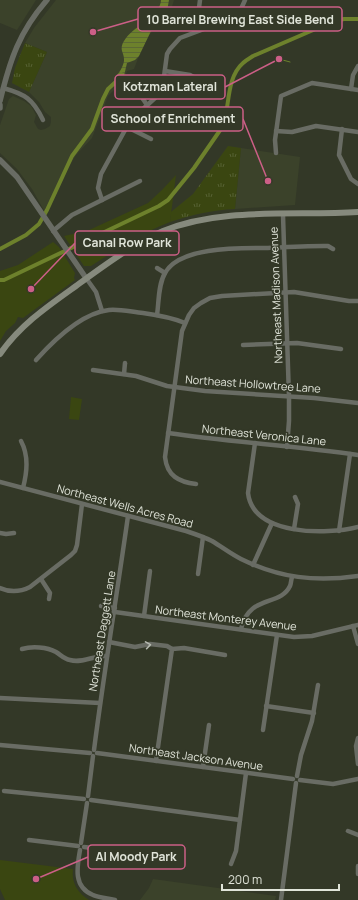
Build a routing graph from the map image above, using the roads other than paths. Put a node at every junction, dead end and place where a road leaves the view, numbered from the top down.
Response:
1 (47, 0) edge
2 (200, 0) edge
3 (245, 0) edge
4 (200, 30) junction
5 (358, 66) edge
6 (165, 71) junction
7 (197, 79) dead end
8 (3, 88) junction
9 (352, 89) junction
10 (358, 90) edge
11 (143, 99) dead end
12 (0, 101) edge
13 (0, 105) edge
14 (147, 106) junction
15 (0, 108) edge
16 (43, 120) dead end
17 (127, 127) junction
18 (342, 129) junction
19 (276, 131) junction
20 (358, 132) edge
21 (151, 139) dead end
22 (276, 153) dead end
23 (0, 160) edge
24 (140, 181) dead end
25 (358, 184) edge
26 (102, 200) junction
27 (358, 212) edge
28 (283, 215) junction
29 (51, 228) junction
30 (284, 247) junction
31 (333, 249) dead end
32 (156, 268) dead end
33 (165, 273) junction
34 (86, 278) junction
35 (286, 293) junction
36 (358, 301) edge
37 (102, 311) junction
38 (157, 316) junction
39 (185, 323) junction
40 (287, 343) junction
41 (243, 345) dead end
42 (341, 349) dead end
43 (0, 354) edge
44 (36, 360) dead end
45 (125, 363) dead end
46 (93, 370) dead end
47 (124, 374) junction
48 (174, 387) junction
49 (289, 397) junction
50 (358, 403) edge
51 (168, 433) junction
52 (21, 441) dead end
53 (255, 443) junction
54 (287, 447) junction
55 (350, 454) junction
56 (358, 455) edge
57 (0, 482) edge
58 (196, 484) dead end
59 (23, 488) junction
60 (295, 497) dead end
61 (82, 504) junction
62 (128, 516) junction
63 (272, 522) junction
64 (358, 527) edge
65 (294, 529) junction
66 (339, 531) junction
67 (0, 532) edge
68 (14, 533) dead end
69 (203, 537) junction
70 (253, 565) junction
71 (150, 571) dead end
72 (198, 574) dead end
73 (358, 576) edge
74 (292, 577) junction
75 (40, 579) junction
76 (0, 588) edge
77 (49, 599) dead end
78 (100, 606) dead end
79 (115, 610) junction
80 (144, 616) junction
81 (356, 625) edge
82 (241, 629) junction
83 (277, 634) junction
84 (109, 642) junction
85 (358, 644) edge
86 (22, 649) dead end
87 (172, 649) junction
88 (225, 655) dead end
89 (107, 656) junction
90 (318, 685) dead end
91 (0, 698) edge
92 (100, 703) junction
93 (266, 706) junction
94 (314, 713) junction
95 (209, 725) dead end
96 (263, 730) dead end
97 (358, 738) edge
98 (0, 745) edge
99 (94, 753) junction
100 (156, 760) junction
101 (358, 764) edge
102 (203, 767) junction
103 (246, 773) junction
104 (358, 779) edge
105 (297, 780) junction
106 (4, 791) dead end
107 (88, 800) junction
108 (240, 820) junction
109 (348, 831) dead end
110 (358, 835) edge
111 (29, 840) dead end
112 (81, 846) junction
113 (174, 858) dead end
114 (232, 864) dead end
115 (358, 866) edge
116 (358, 874) edge
117 (115, 900) edge
118 (281, 900) edge

1 - 8 street
2 - 4 street
3 - 4 street
4 - 6 street
5 - 9 street
6 - 7 street
6 - 14 street
8 - 12 street
8 - 16 street
9 - 10 street
9 - 19 street
11 - 14 street
13 - 15 street
14 - 17 street
17 - 21 street
17 - 26 street
18 - 19 street
18 - 20 street
18 - 25 street
19 - 22 street
23 - 29 street
24 - 26 street
26 - 29 street
27 - 28 main road
28 - 30 street, Northeast Madison Avenue
28 - 34 main road
29 - 34 street
30 - 31 street
30 - 33 street
30 - 35 street, Northeast Madison Avenue
32 - 33 street
33 - 38 street
34 - 37 street
34 - 43 main road
35 - 36 street
35 - 39 street
35 - 40 street, Northeast Madison Avenue
37 - 38 street
37 - 44 street
38 - 39 street
39 - 48 street
40 - 41 street
40 - 42 street
40 - 49 street, Northeast Madison Avenue
45 - 47 street
46 - 47 street, Northeast Hollowtree Lane
47 - 48 street, Northeast Hollowtree Lane
48 - 49 street, Northeast Hollowtree Lane
48 - 51 street
49 - 50 street, Northeast Hollowtree Lane
49 - 54 street, Northeast Madison Avenue
51 - 53 street, Northeast Veronica Lane
51 - 58 street
52 - 59 street
53 - 54 street, Northeast Veronica Lane
53 - 63 street
54 - 55 street, Northeast Veronica Lane
55 - 56 street, Northeast Veronica Lane
55 - 66 street
57 - 59 street, Northeast Wells Acres Road
59 - 61 street, Northeast Wells Acres Road
60 - 65 street
61 - 62 street, Northeast Wells Acres Road
61 - 75 street
62 - 69 street, Northeast Wells Acres Road
62 - 79 street, Northeast Daggett Lane
63 - 65 street
63 - 70 street
64 - 66 street
65 - 66 street
67 - 68 street
69 - 70 street, Northeast Wells Acres Road
69 - 72 street
70 - 74 street, Northeast Wells Acres Road
71 - 80 street
73 - 74 street, Northeast Wells Acres Road
74 - 82 street
75 - 76 street
75 - 77 street
78 - 79 street, Northeast Monterey Avenue
79 - 80 street, Northeast Monterey Avenue
79 - 84 street, Northeast Daggett Lane
80 - 82 street, Northeast Monterey Avenue
81 - 83 street, Northeast Monterey Avenue
81 - 85 street
82 - 83 street, Northeast Monterey Avenue
83 - 93 street
84 -> 87 street
84 - 89 street, Northeast Daggett Lane
86 - 89 street
87 - 88 street
87 - 100 street
89 - 92 street, Northeast Daggett Lane
90 - 94 street
91 - 92 street
92 - 99 street, Northeast Daggett Lane
93 - 94 street
93 - 96 street
94 - 105 street
95 - 102 street
97 - 101 street
98 - 99 street, Northeast Jackson Avenue
99 - 100 street, Northeast Jackson Avenue
99 - 107 street, Northeast Daggett Lane
100 - 102 street, Northeast Jackson Avenue
102 - 103 street, Northeast Jackson Avenue
103 - 105 street, Northeast Jackson Avenue
103 - 108 street
104 - 105 street, Northeast Jackson Avenue
105 - 118 street
106 - 107 street
107 - 108 street
107 - 112 street, Northeast Daggett Lane
108 - 114 street
109 - 110 street
111 - 112 street
112 - 113 street
112 - 117 street, Northeast Daggett Lane
115 - 116 street

